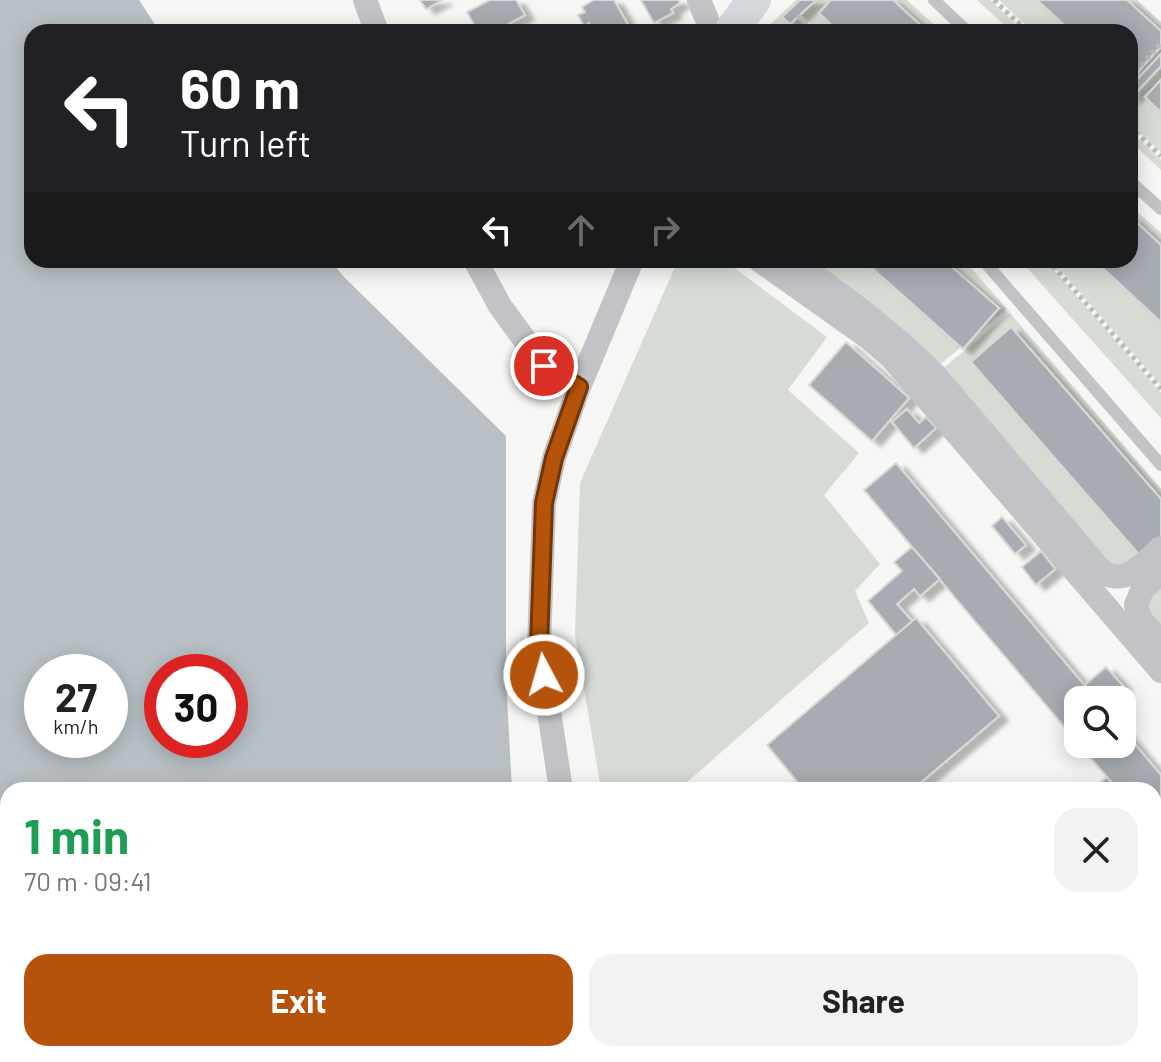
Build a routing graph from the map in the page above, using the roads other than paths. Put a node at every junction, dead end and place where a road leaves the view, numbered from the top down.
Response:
1 (365, 0) edge
2 (699, 0) edge
3 (754, 0) edge
4 (934, 0) edge
5 (374, 24) edge
6 (709, 24) edge
7 (737, 24) edge
8 (960, 24) edge
9 (1138, 188) edge
10 (1161, 209) edge
11 (479, 268) edge
12 (629, 268) edge
13 (770, 268) edge
14 (804, 268) edge
15 (990, 268) edge
16 (579, 387) junction
17 (1161, 465) edge
18 (1161, 548) edge
19 (1161, 572) edge
20 (1161, 642) edge
21 (1161, 671) edge
22 (560, 782) edge

1 - 5 street
2 - 6 street
3 - 7 street
4 - 8 lane
9 - 10 lane
11 - 16 street
12 - 16 street
13 - 21 street
14 - 18 street
15 - 17 lane
16 - 22 street
19 - 20 street

